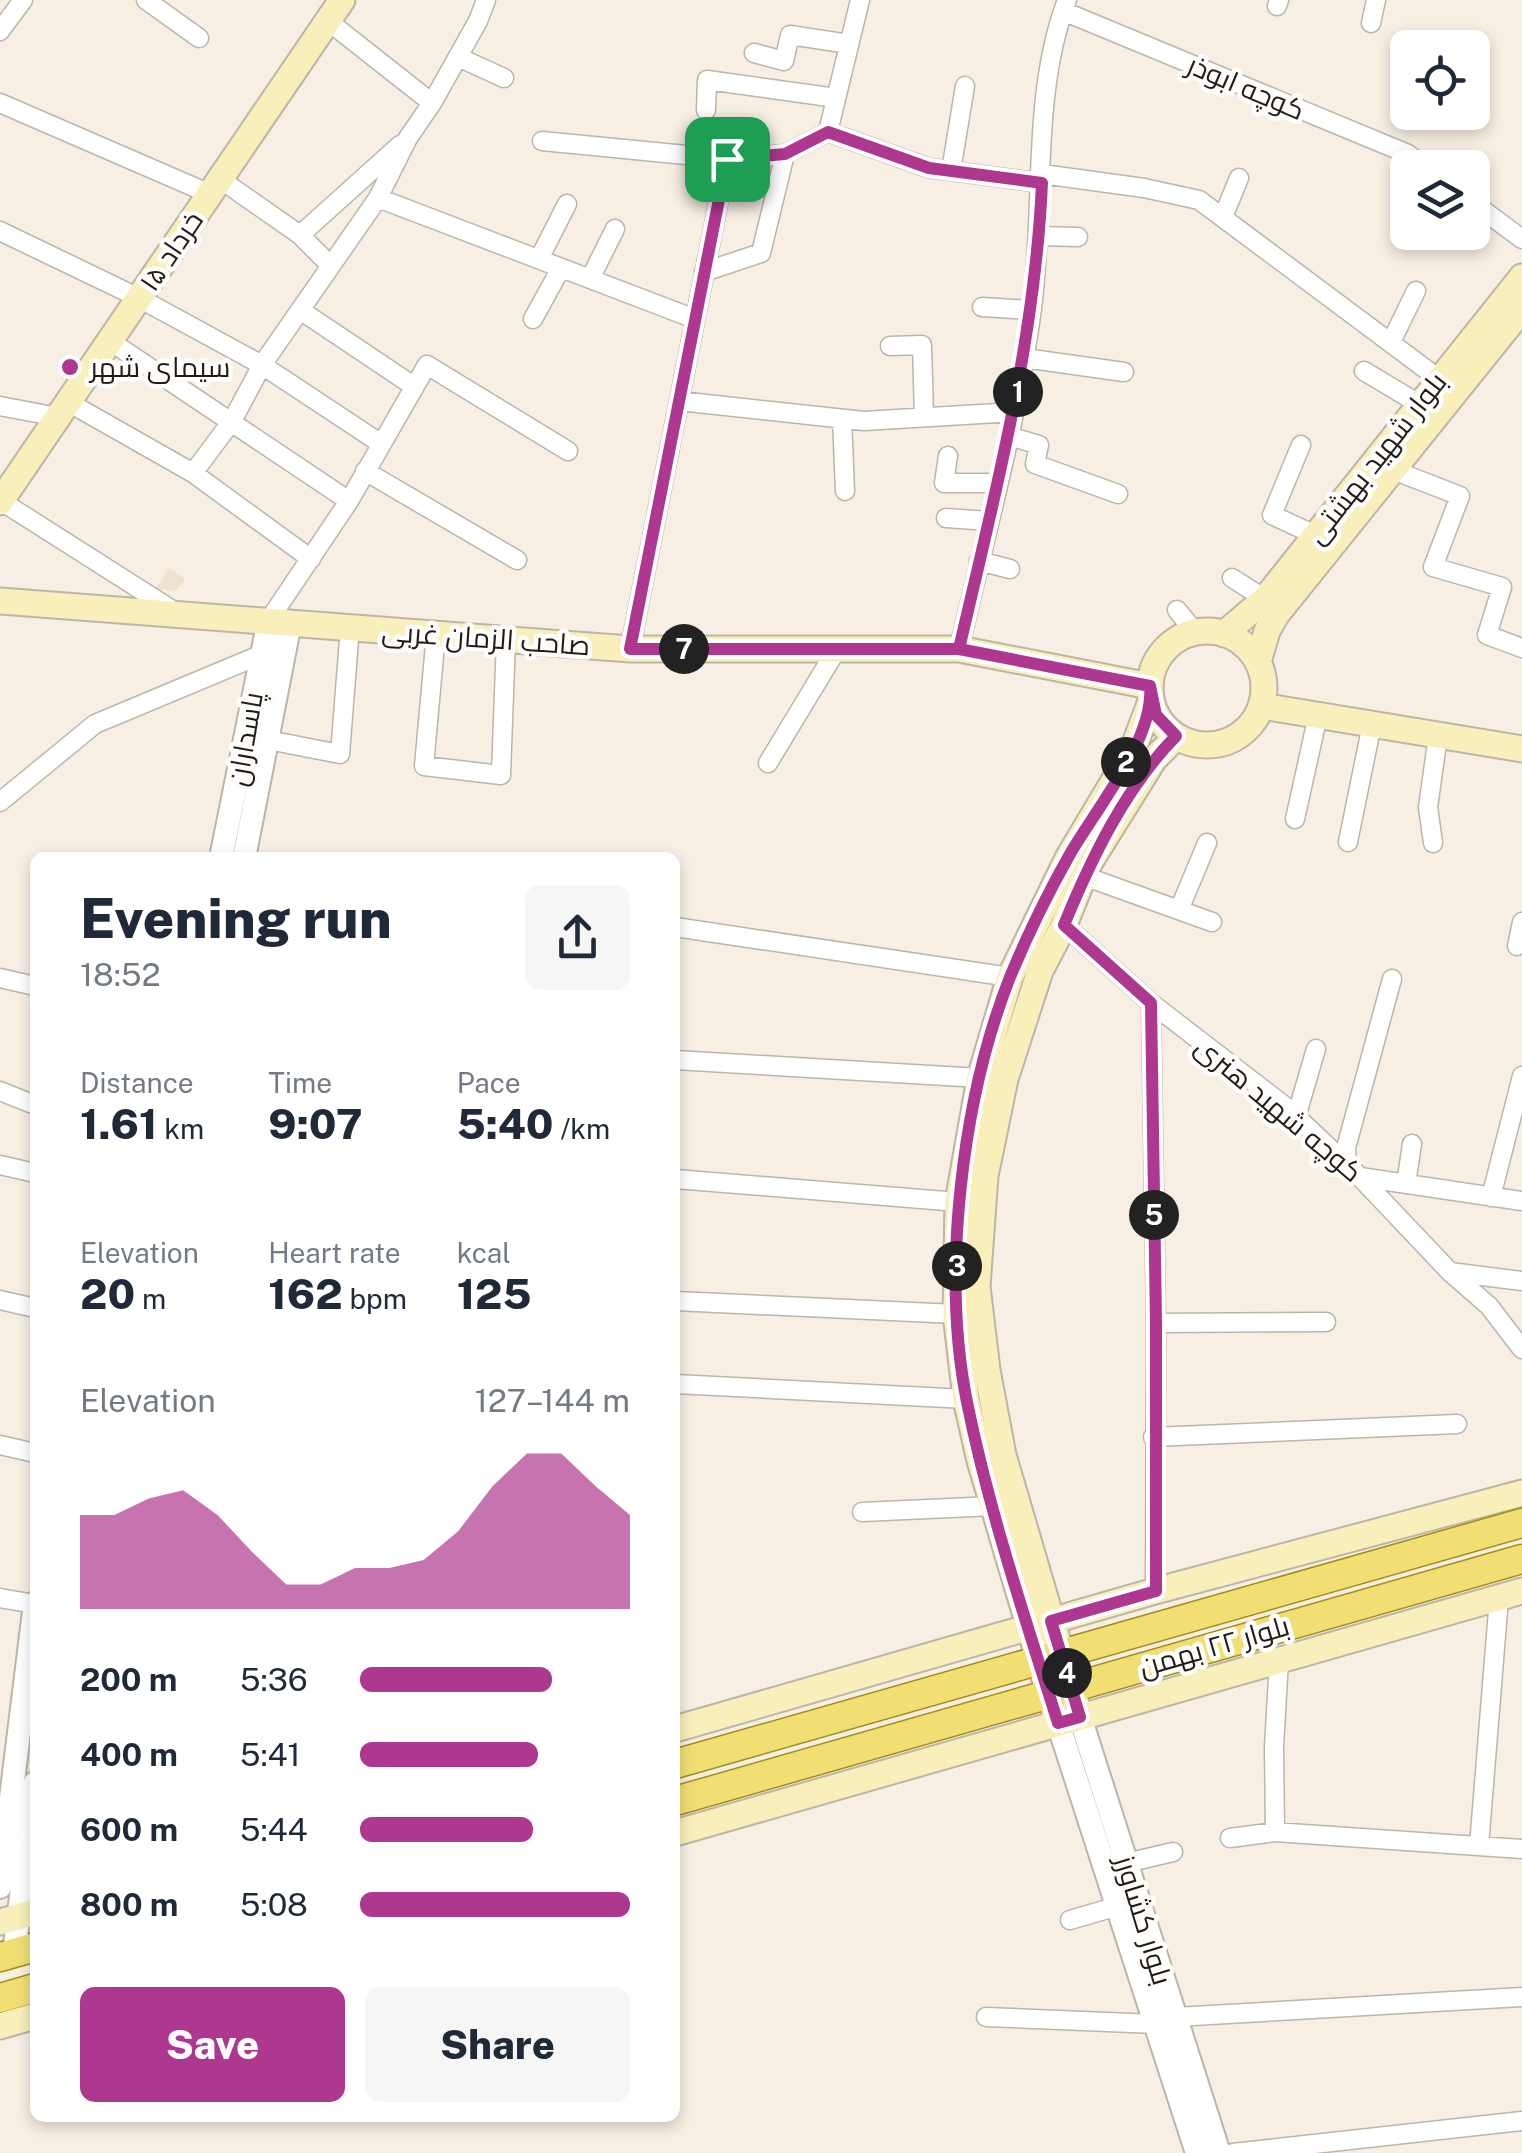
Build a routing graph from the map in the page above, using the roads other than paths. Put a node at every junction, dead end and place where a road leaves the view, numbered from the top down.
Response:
1 (23, 0) edge
2 (146, 0) edge
3 (486, 0) edge
4 (860, 0) edge
5 (1376, 0) edge
6 (1065, 5) edge
7 (335, 11) edge
8 (1371, 24) dead end
9 (0, 32) edge
10 (199, 38) dead end
11 (850, 44) junction
12 (754, 54) dead end
13 (458, 57) junction
14 (504, 78) dead end
15 (966, 86) dead end
16 (836, 98) junction
17 (0, 103) edge
18 (432, 103) junction
19 (706, 110) dead end
20 (828, 132) junction
21 (408, 138) junction
22 (542, 141) dead end
23 (1399, 150) edge
24 (785, 154) junction
25 (727, 159) junction
26 (950, 171) junction
27 (1042, 178) junction
28 (1239, 178) dead end
29 (215, 186) junction
30 (378, 198) junction
31 (567, 204) dead end
32 (1490, 215) edge
33 (1223, 217) junction
34 (615, 229) dead end
35 (0, 231) edge
36 (300, 235) junction
37 (1040, 236) junction
38 (1078, 238) dead end
39 (1522, 239) edge
40 (539, 260) junction
41 (331, 266) junction
42 (561, 268) junction
43 (704, 272) junction
44 (1522, 277) edge
45 (590, 279) junction
46 (1416, 292) dead end
47 (139, 298) junction
48 (982, 307) dead end
49 (1522, 309) edge
50 (300, 310) junction
51 (1032, 310) junction
52 (695, 318) junction
53 (533, 319) dead end
54 (110, 341) junction
55 (1391, 342) junction
56 (890, 346) dead end
57 (1024, 358) junction
58 (262, 366) junction
59 (1364, 371) dead end
60 (1124, 372) dead end
61 (1439, 378) junction
62 (412, 386) junction
63 (679, 402) junction
64 (1419, 404) junction
65 (0, 406) edge
66 (63, 409) junction
67 (1014, 412) junction
68 (924, 417) junction
69 (842, 419) junction
70 (232, 421) junction
71 (1009, 436) junction
72 (380, 443) junction
73 (1300, 445) dead end
74 (568, 451) dead end
75 (948, 456) dead end
76 (1393, 470) junction
77 (365, 471) junction
78 (194, 473) junction
79 (998, 483) junction
80 (845, 490) dead end
81 (1118, 494) dead end
82 (0, 501) edge
83 (348, 501) junction
84 (946, 518) dead end
85 (989, 520) junction
86 (1315, 535) junction
87 (312, 559) junction
88 (517, 560) dead end
89 (979, 561) junction
90 (1010, 570) dead end
91 (1232, 578) dead end
92 (1265, 599) junction
93 (0, 602) edge
94 (1177, 610) dead end
95 (178, 613) junction
96 (280, 621) junction
97 (350, 627) junction
98 (1194, 632) junction
99 (436, 634) junction
100 (1224, 634) junction
101 (506, 639) junction
102 (1522, 648) edge
103 (630, 649) junction
104 (837, 649) junction
105 (959, 649) junction
106 (260, 655) junction
107 (1258, 662) junction
108 (1150, 693) junction
109 (1262, 706) junction
110 (1318, 715) junction
111 (1372, 724) junction
112 (1176, 736) junction
113 (1438, 736) junction
114 (268, 740) junction
115 (1522, 749) edge
116 (768, 763) dead end
117 (0, 802) edge
118 (1295, 819) dead end
119 (1348, 842) dead end
120 (1207, 843) dead end
121 (1434, 843) dead end
122 (223, 852) edge
123 (245, 852) edge
124 (1084, 876) junction
125 (1179, 910) junction
126 (1212, 922) dead end
127 (1522, 922) edge
128 (1064, 925) junction
129 (680, 927) edge
130 (1517, 946) dead end
131 (1010, 977) junction
132 (0, 978) edge
133 (1392, 979) dead end
134 (30, 985) edge
135 (1151, 1003) junction
136 (1316, 1049) dead end
137 (680, 1060) edge
138 (1522, 1076) edge
139 (980, 1078) junction
140 (0, 1091) edge
141 (30, 1103) edge
142 (1296, 1117) junction
143 (1412, 1144) dead end
144 (0, 1165) edge
145 (1354, 1171) junction
146 (30, 1172) edge
147 (680, 1179) edge
148 (1406, 1184) junction
149 (1491, 1197) junction
150 (958, 1202) junction
151 (1522, 1202) edge
152 (1450, 1272) junction
153 (1522, 1281) edge
154 (0, 1300) edge
155 (680, 1302) edge
156 (30, 1307) edge
157 (956, 1314) junction
158 (1326, 1322) dead end
159 (1156, 1323) junction
160 (1522, 1349) edge
161 (680, 1384) edge
162 (966, 1399) junction
163 (1457, 1424) dead end
164 (1154, 1437) junction
165 (0, 1445) edge
166 (30, 1451) edge
167 (1522, 1494) edge
168 (994, 1506) junction
169 (862, 1512) dead end
170 (1522, 1522) edge
171 (1522, 1559) edge
172 (1156, 1591) junction
173 (1511, 1594) edge
174 (0, 1598) edge
175 (30, 1603) edge
176 (1040, 1624) junction
177 (30, 1631) edge
178 (1050, 1656) junction
179 (1279, 1660) junction
180 (1060, 1690) junction
181 (1069, 1720) junction
182 (680, 1728) edge
183 (8, 1751) edge
184 (680, 1763) edge
185 (680, 1801) edge
186 (30, 1822) edge
187 (680, 1832) edge
188 (1276, 1832) junction
189 (1230, 1838) dead end
190 (1479, 1846) junction
191 (1522, 1849) edge
192 (1173, 1852) dead end
193 (1126, 1863) junction
194 (0, 1887) edge
195 (1118, 1906) junction
196 (18, 1917) edge
197 (1070, 1920) dead end
198 (16, 1952) edge
199 (30, 1989) edge
200 (1522, 1997) edge
201 (0, 1998) edge
202 (30, 2017) edge
203 (986, 2017) dead end
204 (1165, 2020) junction
205 (0, 2026) edge
206 (1522, 2121) edge
207 (1197, 2153) edge
208 (1219, 2153) edge
209 (1233, 2153) edge

1 - 9 street
2 - 10 street
3 - 13 street
4 - 11 street
5 - 8 street
6 - 23 street, کوچه ابوذر
6 - 27 street
7 - 18 street
7 - 29 main road, ۱۵ خرداد
11 - 12 street
11 - 16 street
13 - 14 street
13 - 18 street
15 - 26 street
16 - 19 street
16 - 20 street
17 - 29 street
18 - 21 street
20 - 24 street
20 - 26 street
21 - 30 street
21 - 36 street
22 - 25 street
24 - 25 street
24 - 43 street
25 - 43 street
26 - 27 street
27 - 33 street
27 - 37 street
28 - 33 street
29 - 36 street
29 - 47 main road, ۱۵ خرداد
30 - 40 street
30 - 41 street
31 - 40 street
32 - 39 street
33 - 55 street
34 - 45 street
35 - 47 street
36 - 41 street
37 - 38 street
37 - 51 street
40 - 42 street
41 - 50 street
42 - 45 street
42 - 53 street
43 - 52 street
44 - 61 main road, بلوار شهید بهشتی
45 - 52 street
46 - 55 street
47 - 54 main road, ۱۵ خرداد
47 - 58 street
48 - 51 street
49 - 76 main road, بلوار شهید بهشتی
50 - 58 street
50 - 62 street
51 - 57 street
52 - 63 street
54 - 66 main road, ۱۵ خرداد
54 - 70 street
55 - 61 street
56 - 68 street
57 - 60 street
57 - 67 street
58 - 70 street
58 - 72 street
59 - 64 street
61 - 64 main road, بلوار شهید بهشتی
62 - 72 street
62 - 74 street
63 - 69 street
63 - 103 street
64 - 86 main road, بلوار شهید بهشتی
65 - 66 street
66 - 78 street
66 - 82 main road, ۱۵ خرداد
67 - 68 street
67 - 71 street
68 - 69 street
69 - 80 street
70 - 78 street
70 - 83 street
71 - 79 street
71 - 81 street
72 - 77 street
73 - 86 street
75 - 79 street
76 - 102 street
76 - 107 main road, بلوار شهید بهشتی
77 - 83 street
77 - 88 street
78 - 87 street
79 - 85 street
82 - 95 street
83 - 87 street
84 - 85 street
85 - 89 street
86 - 92 main road, بلوار شهید بهشتی
87 - 96 street
89 - 90 street
89 - 105 street
91 - 92 street
92 - 100 main road, بلوار شهید بهشتی
93 - 95 main road, صاحب الزمان غربی
94 - 98 street
95 - 96 main road, صاحب الزمان غربی
96 - 97 main road, صاحب الزمان غربی
96 - 106 street, پاسداران
96 - 114 street, پاسداران
97 - 99 main road, صاحب الزمان غربی
97 - 114 street
98 - 100 main road
98 - 108 main road
99 - 101 main road, صاحب الزمان غربی
99 - 101 street
100 - 107 main road
101 - 103 main road, صاحب الزمان غربی
103 - 104 main road, صاحب الزمان غربی
104 - 105 main road, صاحب الزمان غربی
104 - 116 street
105 - 108 main road, صاحب الزمان غربی
106 - 117 street
106 - 122 street, پاسداران
107 - 109 main road
108 - 112 main road
108 - 131 main road
109 - 110 main road
109 - 112 main road
110 - 111 main road
110 - 118 street
111 - 113 main road
111 - 119 street
112 - 124 main road
113 - 115 main road
113 - 121 street
114 - 123 street, پاسداران
120 - 125 street
124 - 125 street
124 - 128 main road
125 - 126 street
127 - 130 street
128 - 135 street, کوچه شهید هنری
128 - 176 main road
129 - 131 street
131 - 139 main road
132 - 134 street
133 - 145 street
135 - 142 street, کوچه شهید هنری
135 - 159 street
136 - 142 street
137 - 139 street
138 - 149 street
139 - 150 main road
140 - 141 street
142 - 145 street, کوچه شهید هنری
143 - 148 street
144 - 146 street
145 - 148 street
145 - 152 street, کوچه شهید هنری
147 - 150 street
148 - 149 street
149 - 151 street
150 - 157 main road
152 - 153 street
152 - 160 street, کوچه شهید هنری
154 - 156 street
155 - 157 street
157 - 162 main road
158 - 159 street
159 - 164 street
161 - 162 street
162 - 168 main road
163 - 164 street
164 - 172 street
165 - 166 street
167 - 172 main road
168 - 169 street
168 - 176 main road
170 - 178 main road, بلوار ۲۲ بهمن
171 - 180 main road, بلوار ۲۲ بهمن
172 - 176 main road
173 - 179 main road, بلوار ۲۲ بهمن
173 - 190 street
174 - 175 street
176 - 178 main road, بلوار کشاورز
176 - 182 main road
177 - 183 street
178 - 180 main road, بلوار کشاورز
178 - 184 main road, بلوار ۲۲ بهمن
179 - 181 main road, بلوار ۲۲ بهمن
179 - 188 street
180 - 181 main road, بلوار کشاورز
180 - 185 main road, بلوار ۲۲ بهمن
181 - 187 main road, بلوار ۲۲ بهمن
181 - 193 street, بلوار کشاورز
181 - 195 street, بلوار کشاورز
183 - 194 street
186 - 196 street
188 - 189 street
188 - 190 street
190 - 191 street
192 - 193 street
193 - 204 street, بلوار کشاورز
195 - 197 street
195 - 204 street, بلوار کشاورز
196 - 198 street
199 - 201 main road
200 - 204 street
202 - 205 main road
203 - 204 street
204 - 207 street, بلوار کشاورز
204 - 208 street, بلوار کشاورز
206 - 209 street

